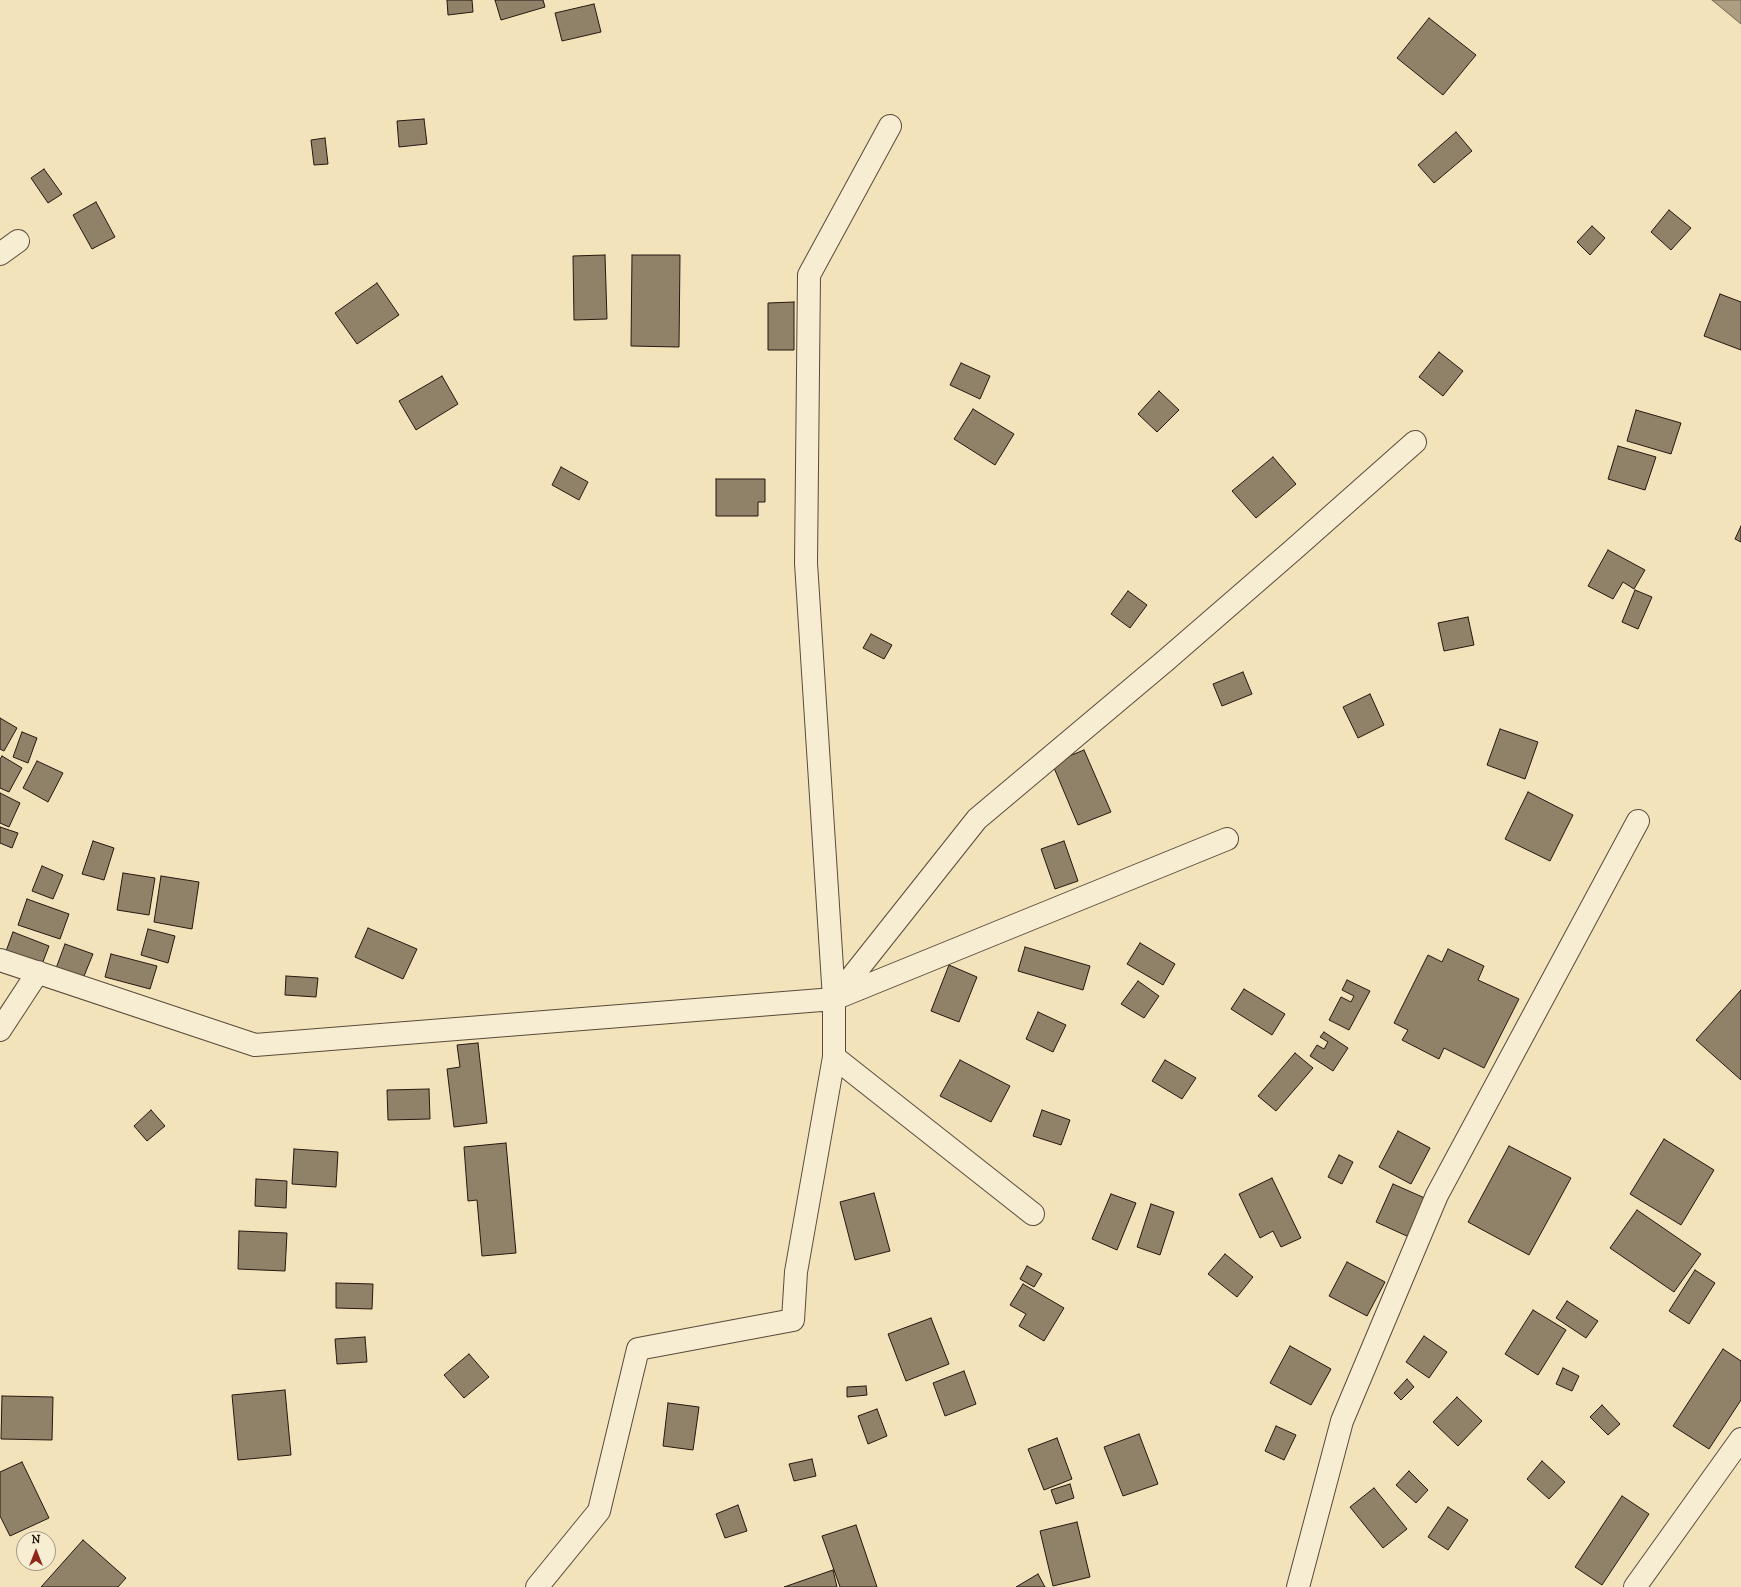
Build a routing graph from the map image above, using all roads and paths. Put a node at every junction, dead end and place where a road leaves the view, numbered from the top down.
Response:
1 (890, 126) dead end
2 (18, 241) dead end
3 (0, 254) edge
4 (1415, 442) dead end
5 (1638, 821) dead end
6 (1227, 839) dead end
7 (0, 960) edge
8 (38, 972) junction
9 (834, 999) junction
10 (0, 1030) edge
11 (834, 1057) junction
12 (1033, 1214) dead end
13 (1741, 1439) edge
14 (537, 1587) edge
15 (1298, 1587) edge
16 (1635, 1587) edge

1 - 9 street
2 - 3 street
4 - 9 street
5 - 15 street
6 - 9 street
7 - 8 street
8 - 9 street
8 - 10 street
9 - 11 street
11 - 12 street
11 - 14 street
13 - 16 street

